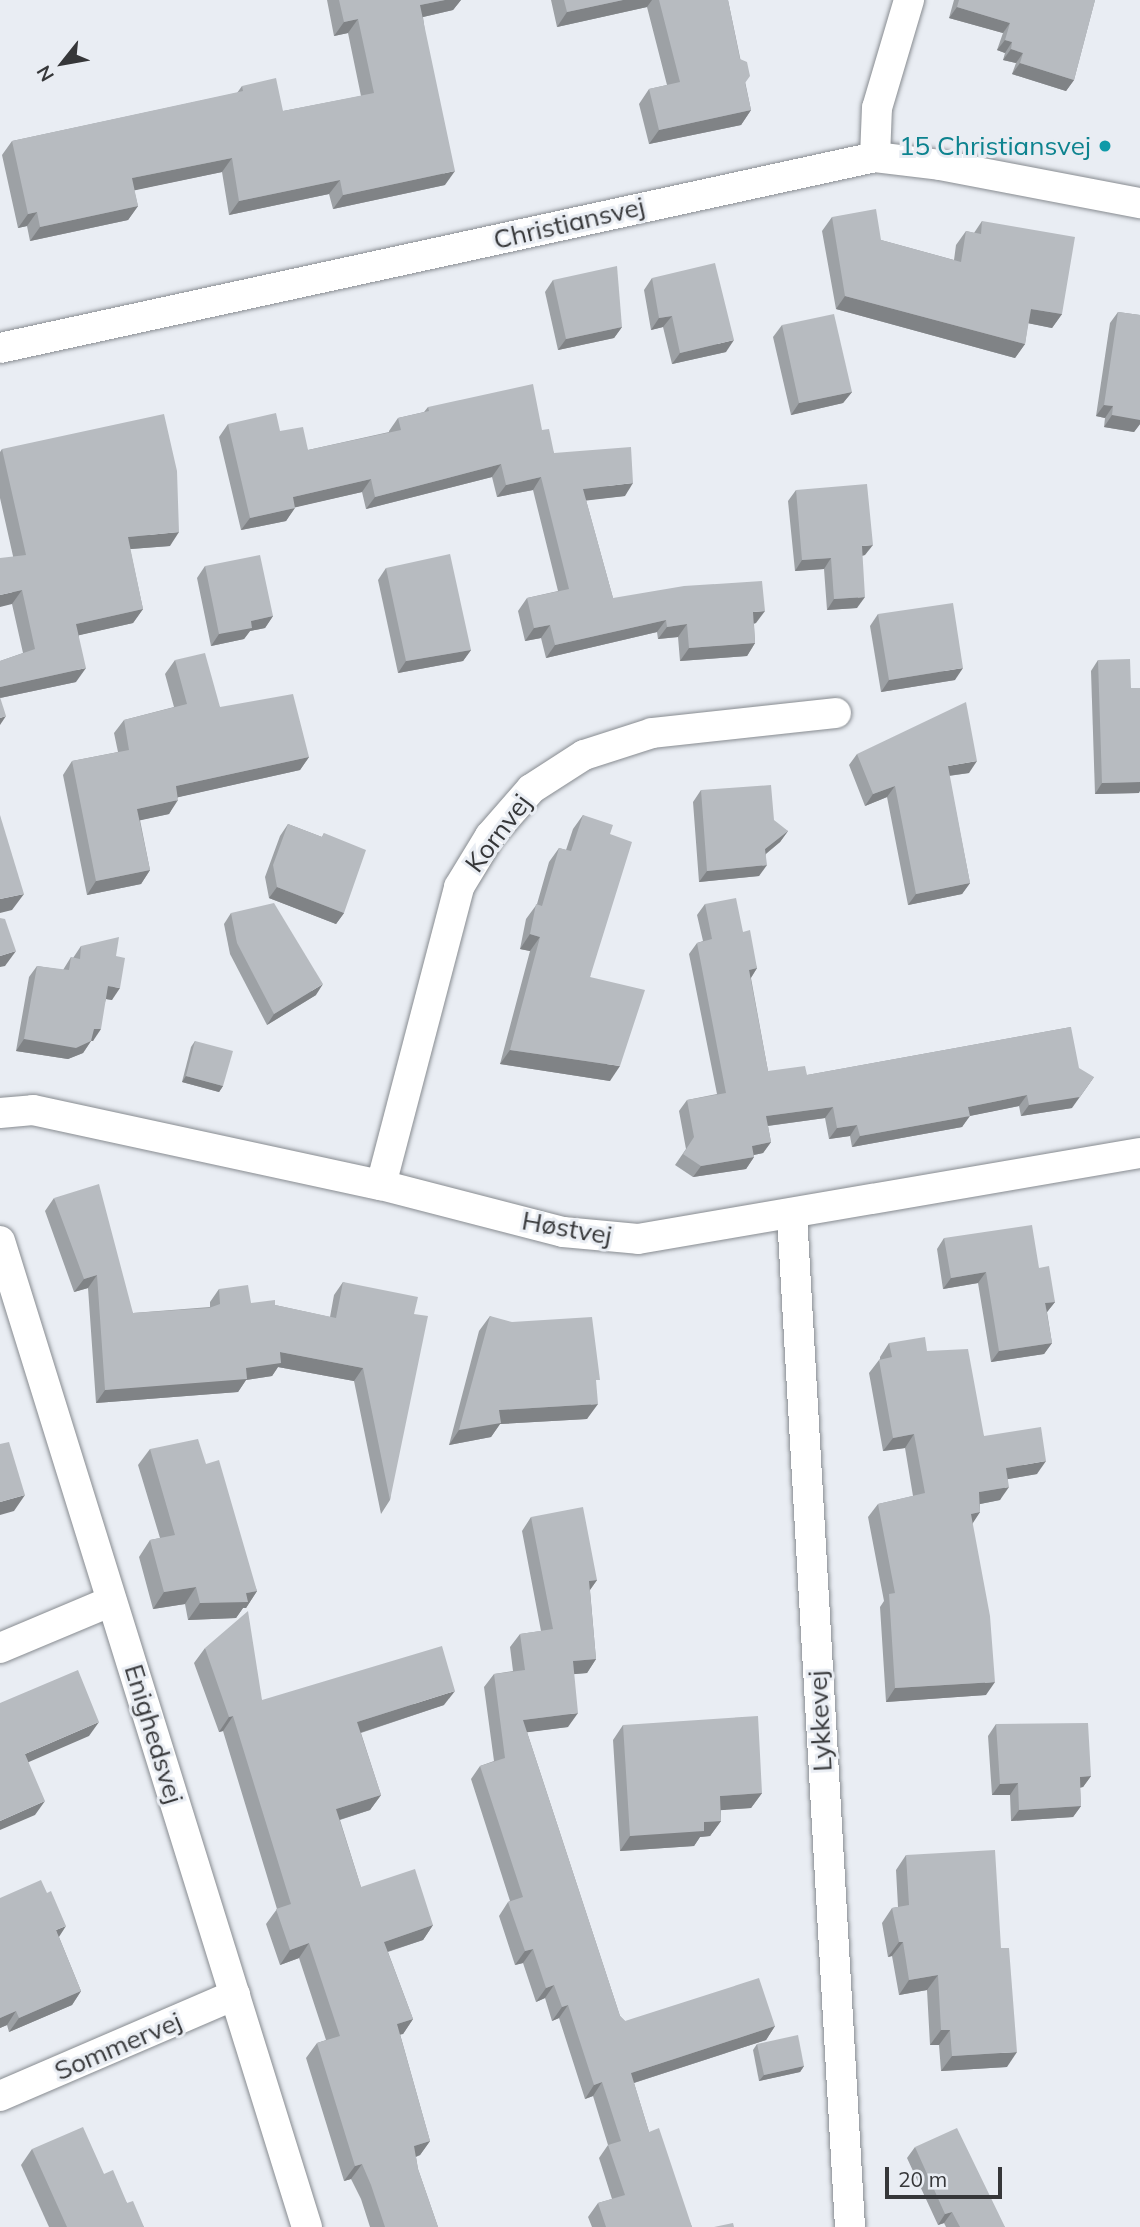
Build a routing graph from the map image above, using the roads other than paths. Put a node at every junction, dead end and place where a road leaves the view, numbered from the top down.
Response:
1 (909, 0) edge
2 (875, 157) junction
3 (1140, 203) edge
4 (0, 348) edge
5 (836, 713) dead end
6 (0, 1113) edge
7 (1140, 1153) edge
8 (381, 1185) junction
9 (792, 1215) junction
10 (0, 1241) edge
11 (112, 1601) junction
12 (0, 1647) edge
13 (235, 1995) junction
14 (0, 2096) edge
15 (307, 2227) edge
16 (850, 2227) edge

1 - 2 street
2 - 3 street, Christiansvej
2 - 4 street, Christiansvej
5 - 8 street, Kornvej
6 - 8 street, Høstvej
7 - 9 street, Høstvej
8 - 9 street, Høstvej
9 - 16 street, Lykkevej
10 - 11 street, Enighedsvej
11 - 12 street
11 - 13 street, Enighedsvej
13 - 14 street, Sommervej
13 - 15 street, Enighedsvej

